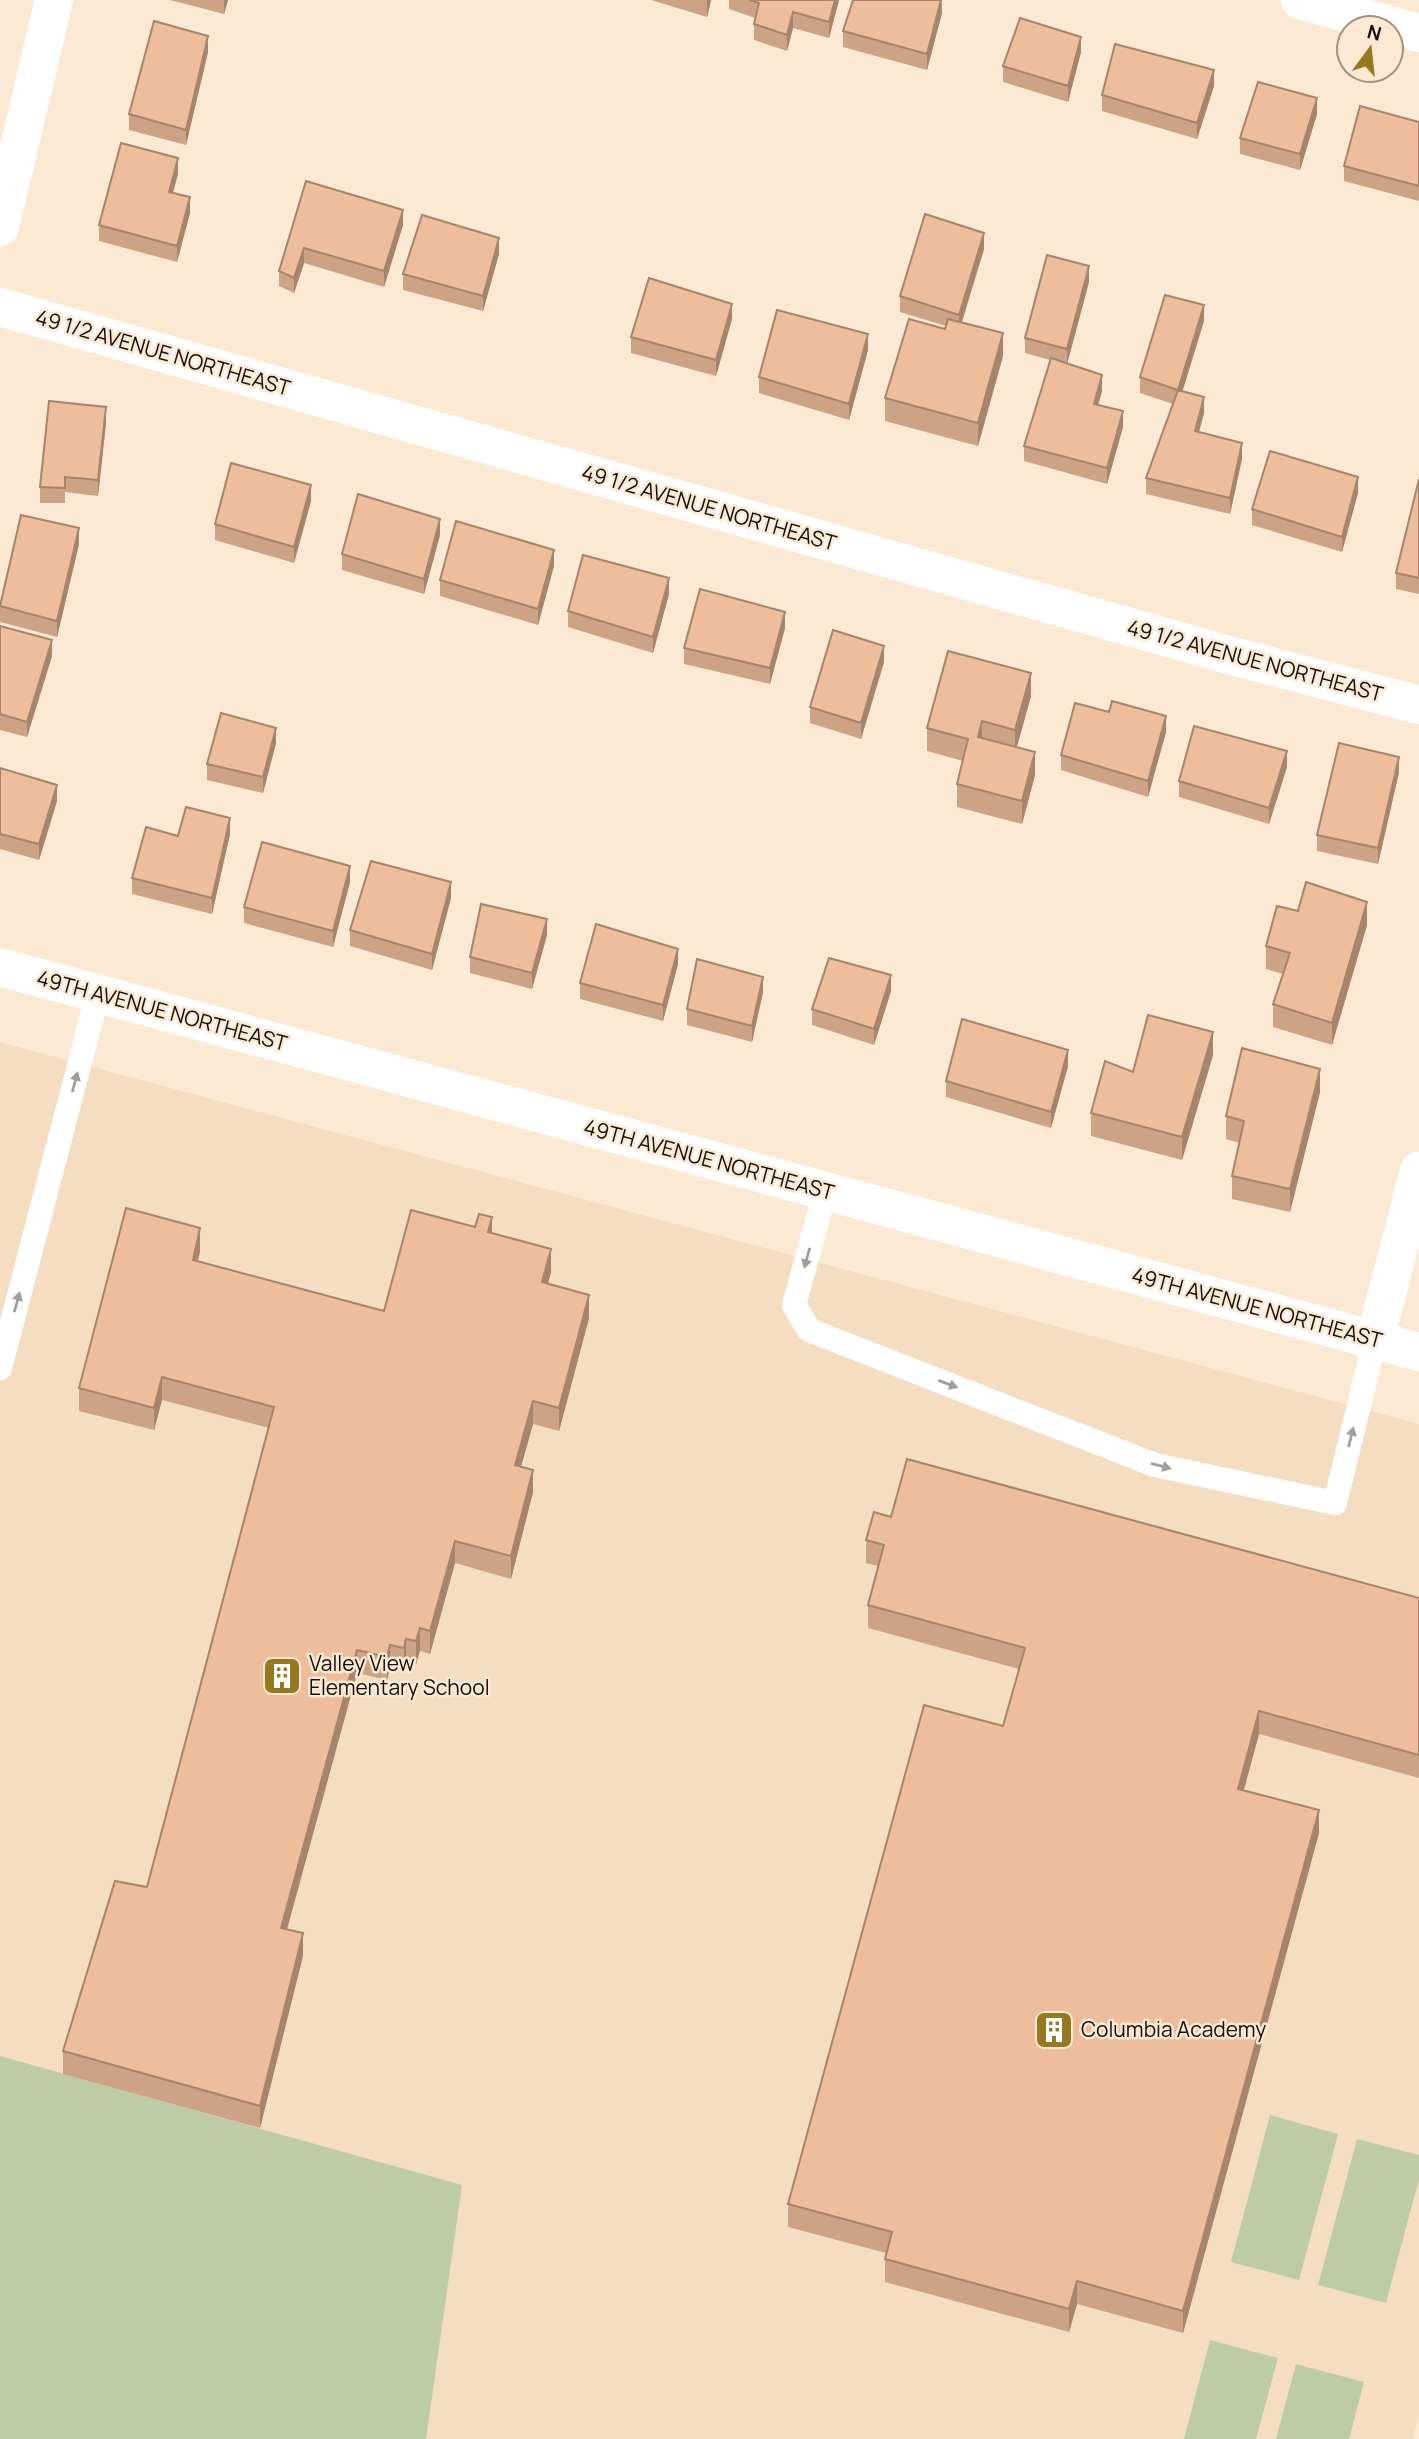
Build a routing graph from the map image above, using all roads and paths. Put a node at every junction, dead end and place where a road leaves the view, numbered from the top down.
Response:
1 (54, 0) edge
2 (1300, 0) edge
3 (1419, 33) edge
4 (0, 227) edge
5 (0, 307) edge
6 (1419, 705) edge
7 (0, 967) edge
8 (98, 993) junction
9 (1419, 1171) edge
10 (825, 1192) junction
11 (1375, 1340) junction
12 (1419, 1352) edge
13 (0, 1368) edge

1 - 4 street
2 - 3 street
5 - 6 street, 49 1/2 AVENUE NORTHEAST
7 - 8 street, 49TH AVENUE NORTHEAST
8 - 10 street, 49TH AVENUE NORTHEAST
13 -> 8 lane
9 - 11 street
10 - 11 street, 49TH AVENUE NORTHEAST
10 -> 11 lane
11 - 12 street, 49TH AVENUE NORTHEAST

